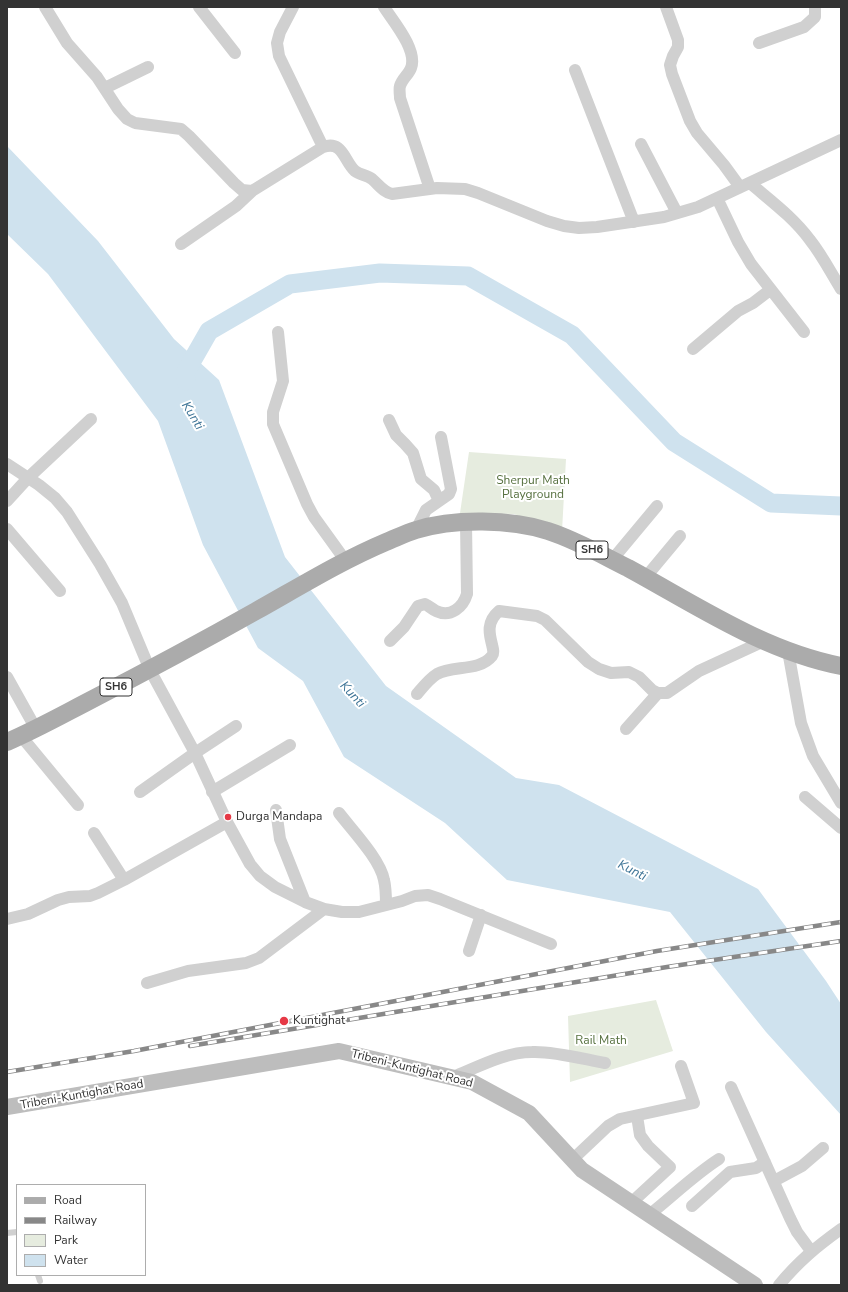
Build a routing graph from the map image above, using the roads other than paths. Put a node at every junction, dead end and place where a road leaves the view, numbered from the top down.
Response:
1 (45, 7) edge
2 (199, 7) edge
3 (293, 7) edge
4 (384, 7) edge
5 (666, 7) edge
6 (815, 7) edge
7 (759, 43) dead end
8 (235, 53) dead end
9 (148, 67) dead end
10 (575, 70) dead end
11 (105, 88) junction
12 (841, 140) edge
13 (640, 144) dead end
14 (323, 147) junction
15 (745, 185) junction
16 (430, 189) junction
17 (252, 191) junction
18 (717, 198) junction
19 (677, 214) junction
20 (634, 222) junction
21 (181, 244) dead end
22 (841, 289) edge
23 (770, 290) junction
24 (278, 332) dead end
25 (804, 332) dead end
26 (693, 348) dead end
27 (91, 419) dead end
28 (389, 420) dead end
29 (442, 437) dead end
30 (7, 464) edge
31 (28, 478) junction
32 (7, 501) edge
33 (439, 501) junction
34 (657, 506) dead end
35 (466, 522) junction
36 (7, 529) edge
37 (416, 530) junction
38 (680, 536) dead end
39 (345, 560) junction
40 (612, 560) junction
41 (645, 578) junction
42 (60, 591) dead end
43 (390, 641) dead end
44 (764, 641) junction
45 (788, 651) junction
46 (841, 666) edge
47 (150, 670) junction
48 (7, 677) edge
49 (417, 694) dead end
50 (658, 694) junction
51 (236, 726) dead end
52 (626, 729) dead end
53 (21, 736) edge
54 (290, 745) dead end
55 (195, 753) junction
56 (140, 792) dead end
57 (212, 792) junction
58 (805, 797) dead end
59 (841, 803) edge
60 (78, 805) dead end
61 (276, 810) dead end
62 (339, 813) dead end
63 (227, 822) junction
64 (841, 828) edge
65 (94, 833) dead end
66 (124, 880) junction
67 (305, 902) junction
68 (386, 905) junction
69 (324, 909) junction
70 (482, 915) junction
71 (7, 920) edge
72 (551, 944) dead end
73 (469, 951) dead end
74 (147, 983) dead end
75 (605, 1063) dead end
76 (681, 1066) dead end
77 (453, 1077) junction
78 (731, 1087) dead end
79 (7, 1107) edge
80 (637, 1116) junction
81 (823, 1148) dead end
82 (719, 1159) dead end
83 (572, 1160) junction
84 (765, 1162) junction
85 (774, 1181) junction
86 (632, 1203) junction
87 (692, 1206) dead end
88 (649, 1214) junction
89 (841, 1229) edge
90 (811, 1251) junction
91 (755, 1285) edge
92 (779, 1285) edge

1 - 11 street
2 - 8 street
3 - 14 street
4 - 16 street
5 - 15 street
6 - 7 street
9 - 11 street
10 - 20 street
11 - 17 street
12 - 15 street
13 - 19 street
14 - 16 street
14 - 17 street
15 - 18 street
15 - 22 street
16 - 20 street
17 - 21 street
18 - 19 street
18 - 23 street
19 - 20 street
23 - 25 street
23 - 26 street
24 - 39 street
27 - 31 street
28 - 33 street
29 - 33 street
30 - 31 street
31 - 32 street
31 - 47 street
33 - 37 street
34 - 40 street
35 - 37 main road, SH6
35 - 40 main road, SH6
35 - 43 street
36 - 42 street
37 - 39 main road, SH6
38 - 41 street
39 - 47 main road, SH6
40 - 41 main road, SH6
41 - 44 main road, SH6
44 - 45 main road, SH6
44 - 50 street
45 - 46 main road, SH6
45 - 59 street
47 - 53 main road, SH6
47 - 55 street
48 - 53 street
49 - 50 street
50 - 52 street
51 - 55 street
53 - 60 street
54 - 57 street
55 - 56 street
55 - 57 street
57 - 63 street
58 - 64 street
61 - 67 street
62 - 68 street
63 - 66 street
63 - 67 street
65 - 66 street
66 - 71 street
67 - 69 street
68 - 69 street
68 - 70 street
69 - 74 street
70 - 72 street
70 - 73 street
75 - 77 street
76 - 80 street
77 - 79 main road, Tribeni-Kuntighat Road
77 - 83 main road, Tribeni-Kuntighat Road
78 - 84 street
80 - 83 street
80 - 86 street
81 - 85 street
82 - 88 street
83 - 86 main road, Tribeni-Kuntighat Road
84 - 85 street
84 - 87 street
85 - 90 street
86 - 88 main road, Tribeni-Kuntighat Road
88 - 91 main road, Tribeni-Kuntighat Road
89 - 90 street
90 - 92 street

